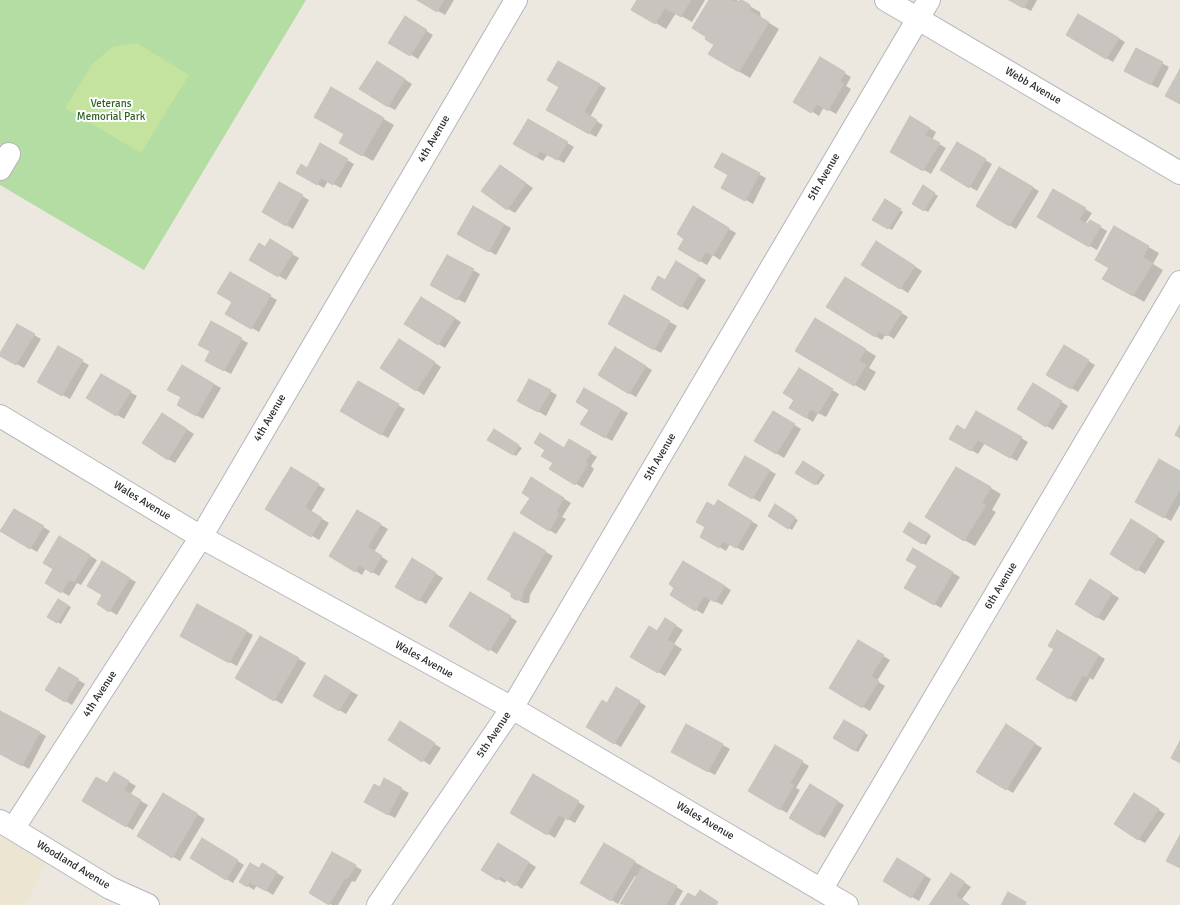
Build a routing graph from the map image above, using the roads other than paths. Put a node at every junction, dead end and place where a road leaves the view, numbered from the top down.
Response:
1 (516, 0) edge
2 (886, 0) edge
3 (929, 0) edge
4 (918, 19) junction
5 (1180, 173) edge
6 (1180, 282) edge
7 (0, 416) edge
8 (201, 537) junction
9 (512, 708) junction
10 (6, 825) edge
11 (821, 890) junction
12 (148, 905) edge
13 (378, 905) edge
14 (847, 905) edge

1 - 8 street, 4th Avenue
2 - 4 street, Webb Avenue
3 - 4 street, 5th Avenue
4 - 5 street, Webb Avenue
4 - 9 street, 5th Avenue
6 - 11 street, 6th Avenue
7 - 8 street, Wales Avenue
8 - 9 street, Wales Avenue
8 - 10 street, 4th Avenue
9 - 11 street, Wales Avenue
9 - 13 street, 5th Avenue
10 - 12 street, Woodland Avenue
11 - 14 street, Wales Avenue

